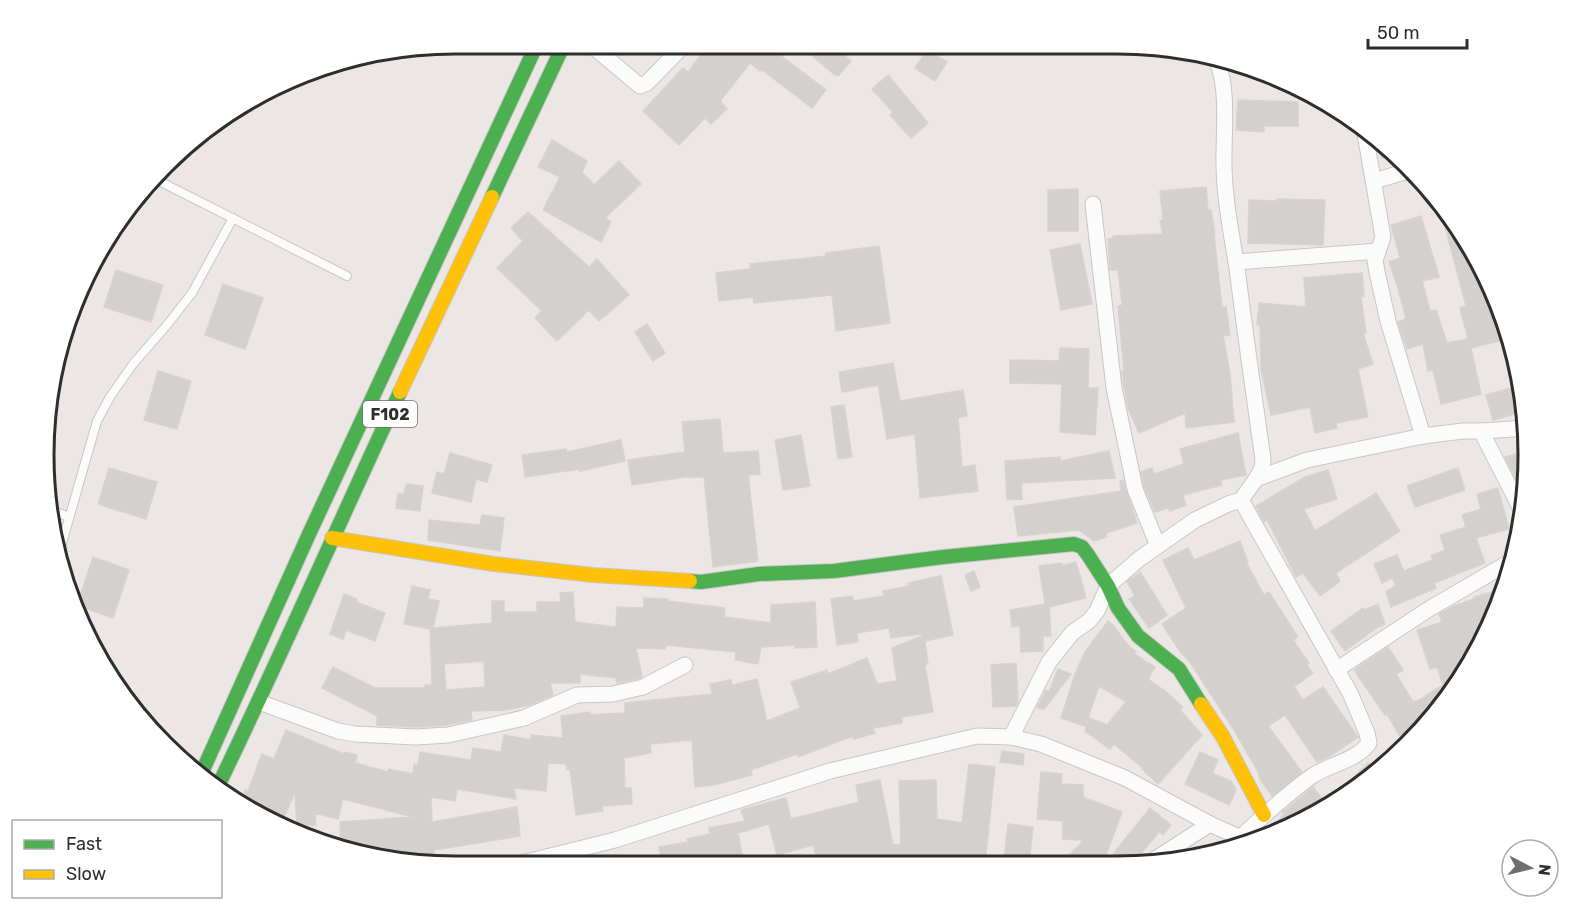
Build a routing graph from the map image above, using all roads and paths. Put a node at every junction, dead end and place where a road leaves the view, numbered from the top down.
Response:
1 (531, 54) edge
2 (559, 54) edge
3 (602, 54) edge
4 (675, 54) edge
5 (1218, 67) edge
6 (1367, 142) edge
7 (1402, 173) edge
8 (1374, 181) junction
9 (161, 182) edge
10 (1093, 204) dead end
11 (233, 218) junction
12 (1378, 251) junction
13 (1236, 262) junction
14 (347, 276) dead end
15 (1517, 429) edge
16 (1481, 431) junction
17 (1422, 436) junction
18 (1256, 479) junction
19 (1516, 499) edge
20 (1241, 500) junction
21 (58, 513) edge
22 (69, 517) junction
23 (63, 538) edge
24 (332, 538) junction
25 (1158, 546) junction
26 (1502, 566) edge
27 (1108, 586) junction
28 (685, 665) dead end
29 (1336, 670) junction
30 (259, 702) junction
31 (1011, 737) junction
32 (204, 767) edge
33 (221, 780) edge
34 (1264, 815) junction
35 (1210, 824) junction
36 (1251, 833) edge
37 (1239, 837) edge
38 (1164, 853) edge
39 (550, 856) edge

1 - 32 main road, F102
2 - 24 main road, F102
3 - 4 street
5 - 13 street
6 - 8 street
7 - 8 street
8 - 12 street
9 - 11 lane
10 - 25 street
11 - 14 lane
11 - 22 lane
12 - 13 street
12 - 17 street
13 - 18 street
15 - 16 street
16 - 17 street
16 - 19 street
17 - 18 street
18 - 20 street
20 - 25 street
20 - 29 street
21 - 22 lane
22 - 23 lane
24 - 27 main road
24 - 30 main road, F102
25 - 27 street
26 - 29 street
27 - 31 street
27 - 34 main road
28 - 30 street
29 - 34 street
30 - 33 main road, F102
31 - 35 street
31 - 39 street
34 - 36 street
35 - 37 street
35 - 38 street

